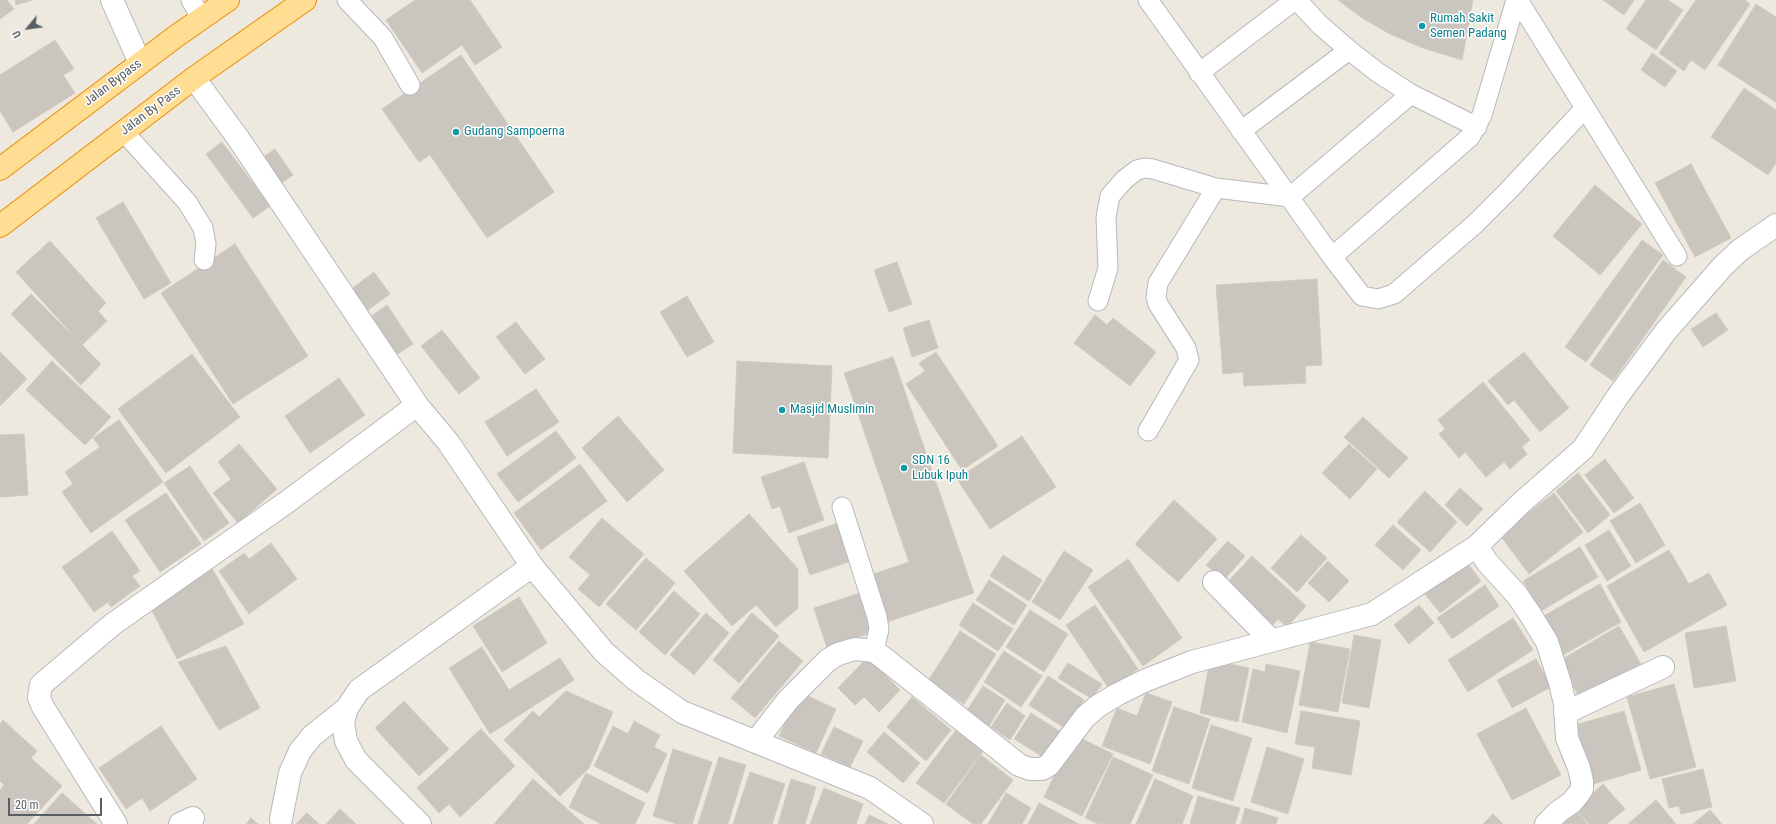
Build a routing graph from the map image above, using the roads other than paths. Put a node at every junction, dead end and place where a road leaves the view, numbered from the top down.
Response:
1 (112, 0) edge
2 (191, 0) edge
3 (228, 0) edge
4 (305, 0) edge
5 (347, 0) edge
6 (1296, 0) edge
7 (1517, 0) edge
8 (1149, 1) edge
9 (202, 19) junction
10 (1350, 50) junction
11 (140, 63) junction
12 (1199, 73) junction
13 (194, 78) junction
14 (410, 85) dead end
15 (1411, 94) junction
16 (1585, 108) junction
17 (1477, 127) junction
18 (123, 131) junction
19 (1241, 131) junction
20 (0, 169) edge
21 (1216, 188) junction
22 (1290, 198) junction
23 (1776, 225) edge
24 (0, 226) edge
25 (1677, 256) dead end
26 (1332, 257) junction
27 (204, 260) dead end
28 (1098, 301) dead end
29 (416, 405) junction
30 (1148, 431) dead end
31 (842, 507) dead end
32 (1476, 546) junction
33 (532, 566) junction
34 (1214, 582) dead end
35 (1271, 640) junction
36 (874, 651) junction
37 (1664, 667) dead end
38 (347, 708) junction
39 (1565, 713) junction
40 (756, 741) junction
41 (281, 819) dead end
42 (116, 824) edge
43 (420, 824) edge
44 (922, 824) edge
45 (1546, 824) edge

1 - 11 street
2 - 9 lane
3 - 9 highway, Jalan Bypass
4 - 13 highway, Jalan By Pass
5 - 14 lane
6 - 10 lane
6 - 12 lane
7 - 16 lane
7 - 17 lane
8 - 12 lane
9 - 11 highway, Jalan Bypass
10 - 15 lane
10 - 19 lane
11 - 20 highway, Jalan Bypass
12 - 19 lane
13 - 18 highway, Jalan By Pass
13 - 29 street
15 - 17 lane
15 - 22 lane
16 - 25 lane
16 - 26 lane
17 - 26 lane
18 - 24 highway, Jalan By Pass
18 - 27 lane
19 - 22 lane
21 - 22 lane
21 - 28 lane
21 - 30 lane
22 - 26 lane
23 - 32 street
29 - 33 street
29 - 42 street
31 - 36 lane
32 - 35 street
32 - 39 street
33 - 38 street
33 - 40 street
34 - 35 street
35 - 36 street
36 - 40 street
37 - 39 street
38 - 41 street
38 - 43 street
39 - 45 street
40 - 44 street

